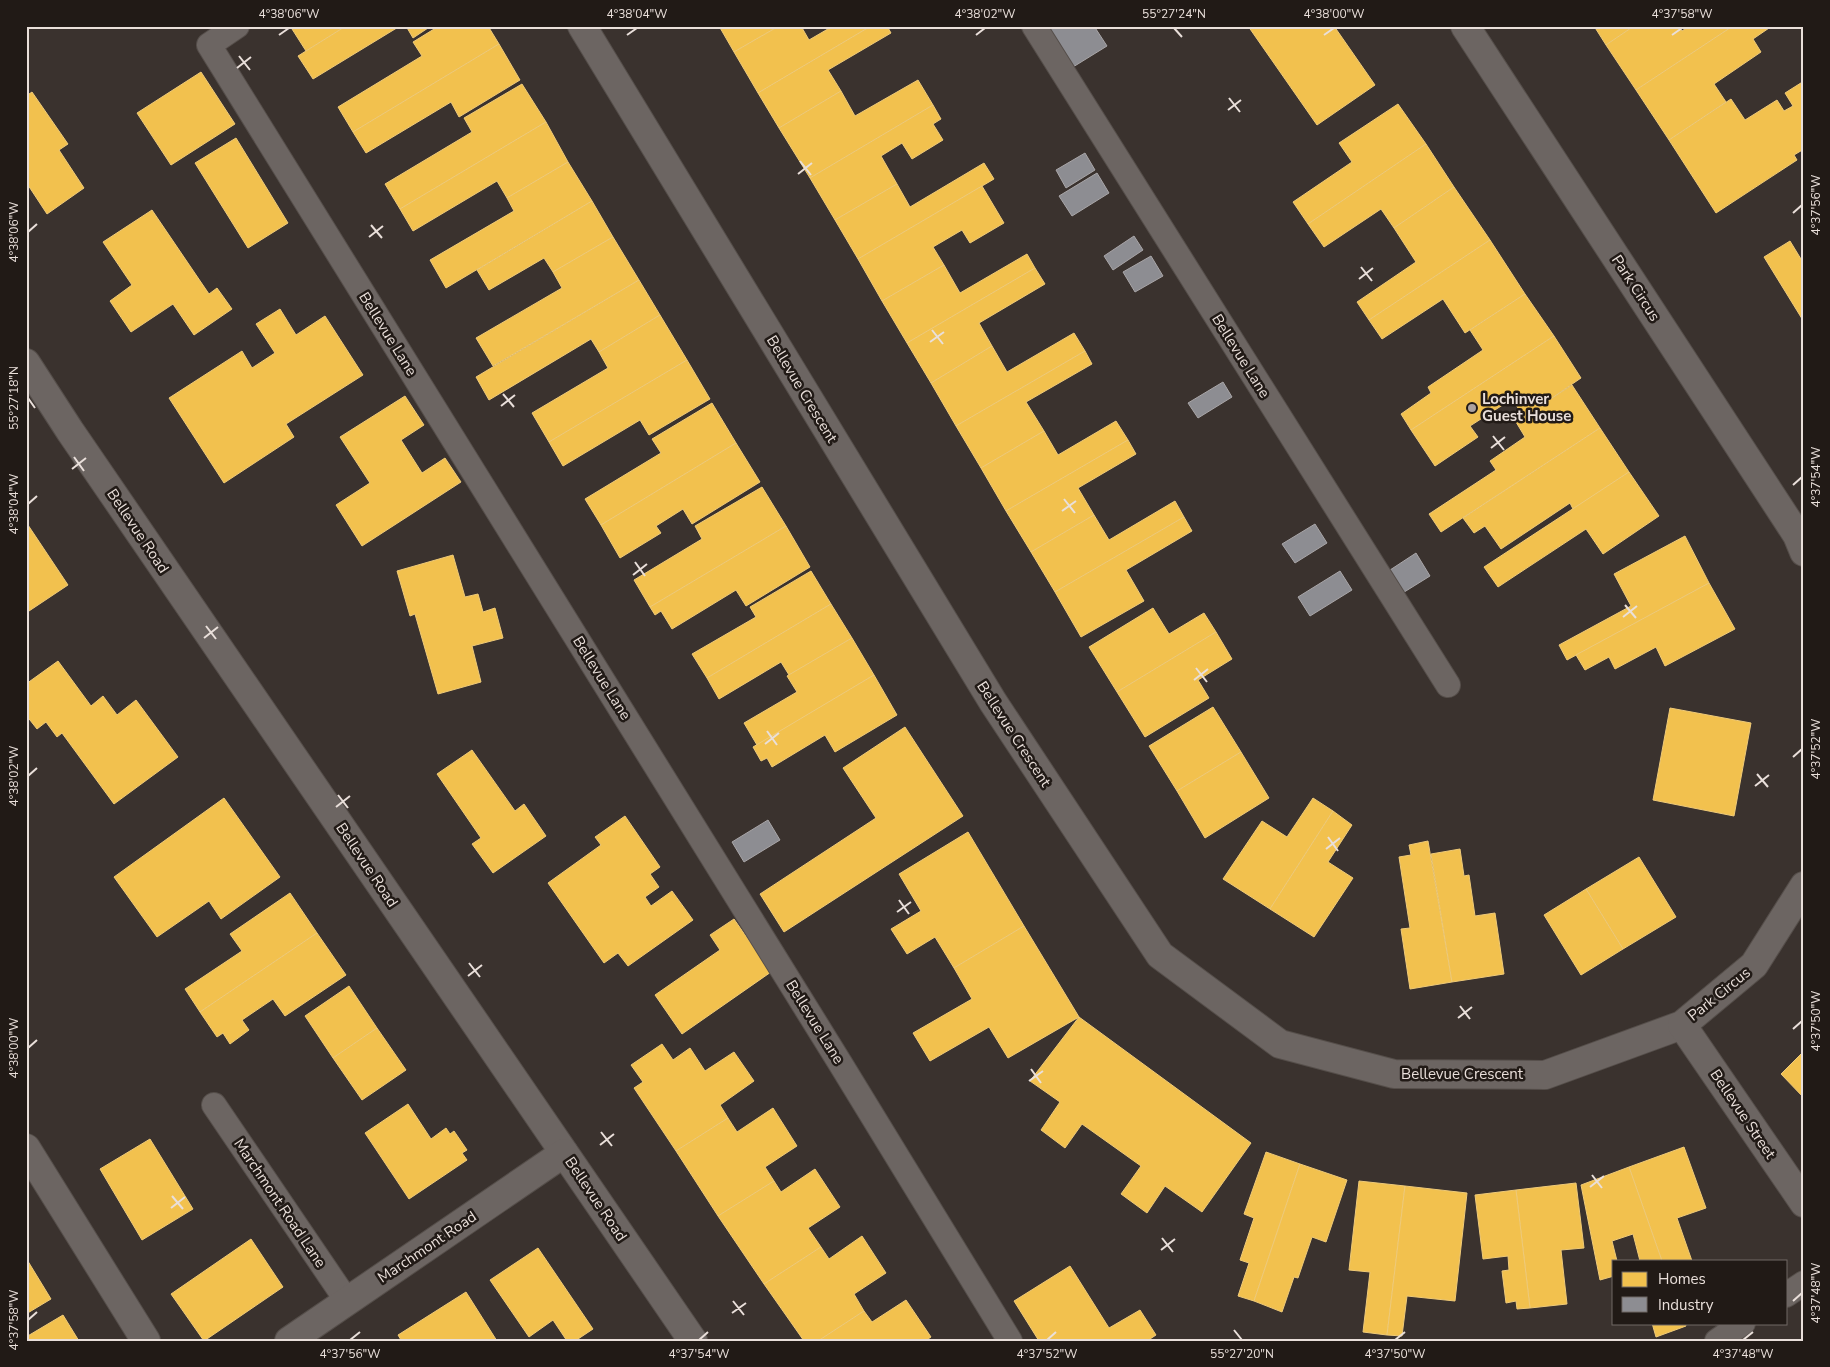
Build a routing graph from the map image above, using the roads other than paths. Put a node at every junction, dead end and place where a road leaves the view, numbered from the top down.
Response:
1 (237, 26) edge
2 (582, 26) edge
3 (1034, 26) edge
4 (1465, 26) edge
5 (26, 363) edge
6 (1804, 552) edge
7 (1448, 685) dead end
8 (1804, 886) edge
9 (1682, 1025) junction
10 (214, 1105) dead end
11 (26, 1148) edge
12 (564, 1153) junction
13 (1804, 1203) edge
14 (1804, 1283) edge
15 (1788, 1294) edge
16 (347, 1301) junction
17 (1742, 1324) edge
18 (146, 1341) edge
19 (290, 1341) edge
20 (693, 1341) edge
21 (1010, 1341) edge
22 (1717, 1341) edge

1 - 21 lane, Bellevue Lane
2 - 9 street, Bellevue Crescent
3 - 7 lane, Bellevue Lane
4 - 6 street, Park Circus
5 - 12 street, Bellevue Road
8 - 9 street, Park Circus
9 - 13 street, Bellevue Street
10 - 16 lane, Marchmont Road Lane
11 - 18 street
12 - 16 street, Marchmont Road
12 - 20 street, Bellevue Road
14 - 15 lane
16 - 19 street, Marchmont Road
17 - 22 lane

